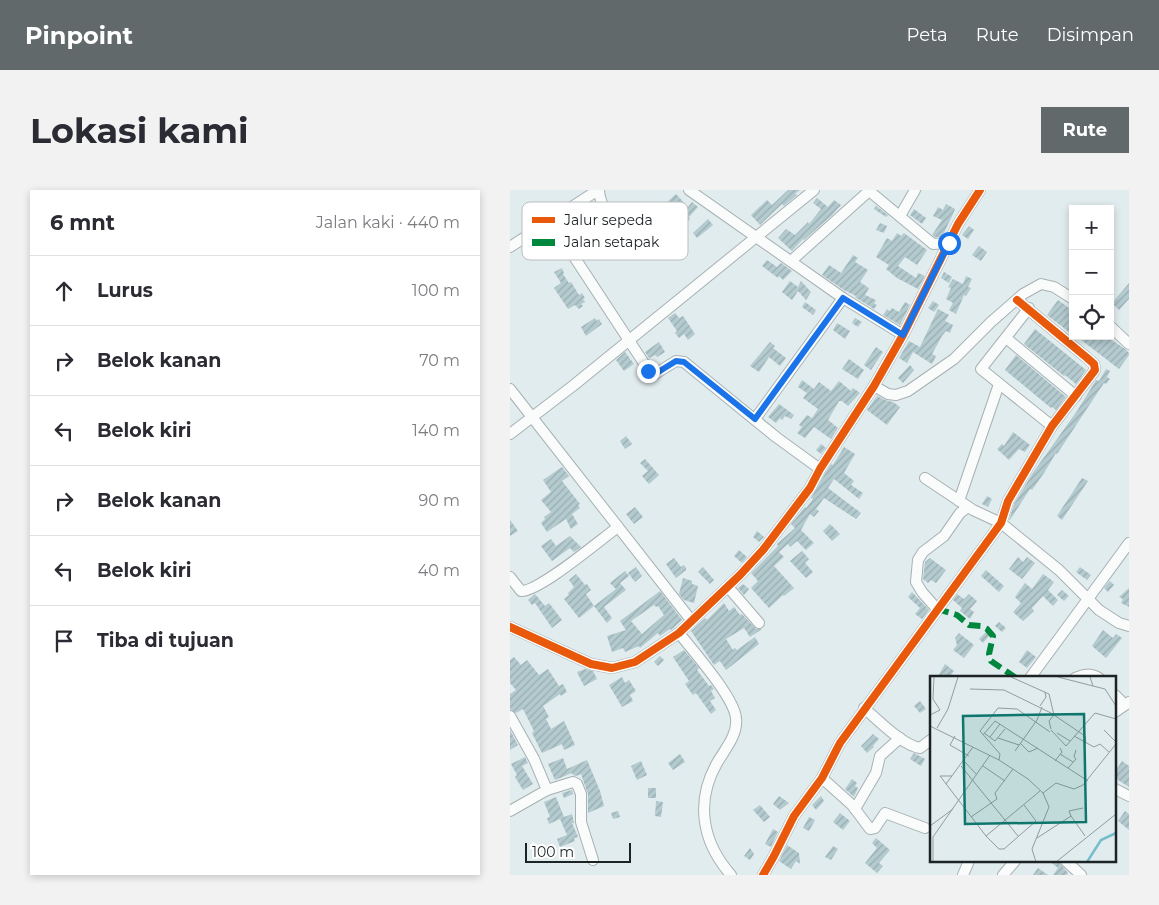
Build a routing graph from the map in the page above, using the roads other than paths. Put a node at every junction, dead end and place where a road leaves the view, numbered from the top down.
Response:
1 (599, 190) edge
2 (689, 190) edge
3 (814, 190) edge
4 (868, 190) edge
5 (916, 190) edge
6 (980, 190) edge
7 (579, 202) edge
8 (900, 216) junction
9 (757, 237) junction
10 (522, 239) edge
11 (949, 243) junction
12 (510, 247) edge
13 (576, 260) edge
14 (791, 261) junction
15 (1069, 296) edge
16 (843, 298) junction
17 (1017, 300) junction
18 (1029, 308) junction
19 (1114, 330) edge
20 (903, 335) junction
21 (1006, 338) junction
22 (628, 340) junction
23 (1129, 344) edge
24 (999, 384) junction
25 (874, 386) junction
26 (510, 389) edge
27 (1076, 396) junction
28 (533, 417) junction
29 (755, 419) junction
30 (1052, 426) junction
31 (510, 434) edge
32 (820, 469) junction
33 (925, 478) dead end
34 (964, 504) junction
35 (1001, 523) junction
36 (618, 526) junction
37 (1129, 543) edge
38 (510, 577) edge
39 (728, 587) junction
40 (1088, 597) junction
41 (937, 609) junction
42 (691, 620) junction
43 (759, 623) dead end
44 (1129, 626) edge
45 (510, 627) edge
46 (680, 632) junction
47 (1031, 676) edge
48 (1080, 676) edge
49 (1096, 676) edge
50 (1116, 696) edge
51 (1128, 703) edge
52 (864, 708) junction
53 (1116, 711) edge
54 (510, 716) edge
55 (900, 738) junction
56 (930, 740) edge
57 (822, 778) junction
58 (547, 790) junction
59 (1116, 790) edge
60 (1129, 796) edge
61 (855, 810) junction
62 (510, 811) edge
63 (926, 827) edge
64 (593, 860) dead end
65 (969, 862) edge
66 (1014, 862) edge
67 (1067, 862) edge
68 (731, 875) edge
69 (763, 875) edge
70 (963, 875) edge
71 (1003, 875) edge
72 (1081, 875) edge

1 - 7 street
2 - 9 street
3 - 9 street
4 - 8 street
4 - 14 street
5 - 8 street
6 - 11 street
8 - 11 street
9 - 14 street
9 - 22 street
10 - 12 street
11 - 20 street
13 - 22 street
14 - 16 street
15 - 17 street
16 - 20 street
16 - 29 street
17 - 18 street
17 - 25 street
18 - 21 street
18 - 27 street
19 - 23 street
20 - 25 street
21 - 24 street
21 - 27 street
22 - 28 street
22 - 29 street
24 - 30 street
24 - 34 street
25 - 32 street
26 - 28 street
27 - 30 street
28 - 31 street
28 - 36 street
29 - 32 street
30 - 35 street
32 - 39 street
33 - 34 street
34 - 35 street
34 - 41 street
35 - 40 street
35 - 41 street
36 - 38 street
36 - 42 street
37 - 40 street
39 - 42 street
39 - 43 street
40 - 44 street
40 - 47 street
41 - 52 street
42 - 46 street
45 - 46 street
46 - 68 street
48 - 49 street
50 - 51 street
51 - 53 street
52 - 55 street
52 - 57 street
54 - 58 street
55 - 56 street
55 - 61 street
57 - 61 street
57 - 69 street
58 - 62 street
58 - 64 street
59 - 60 street
61 - 63 street
65 - 70 street
66 - 71 street
67 - 72 street

